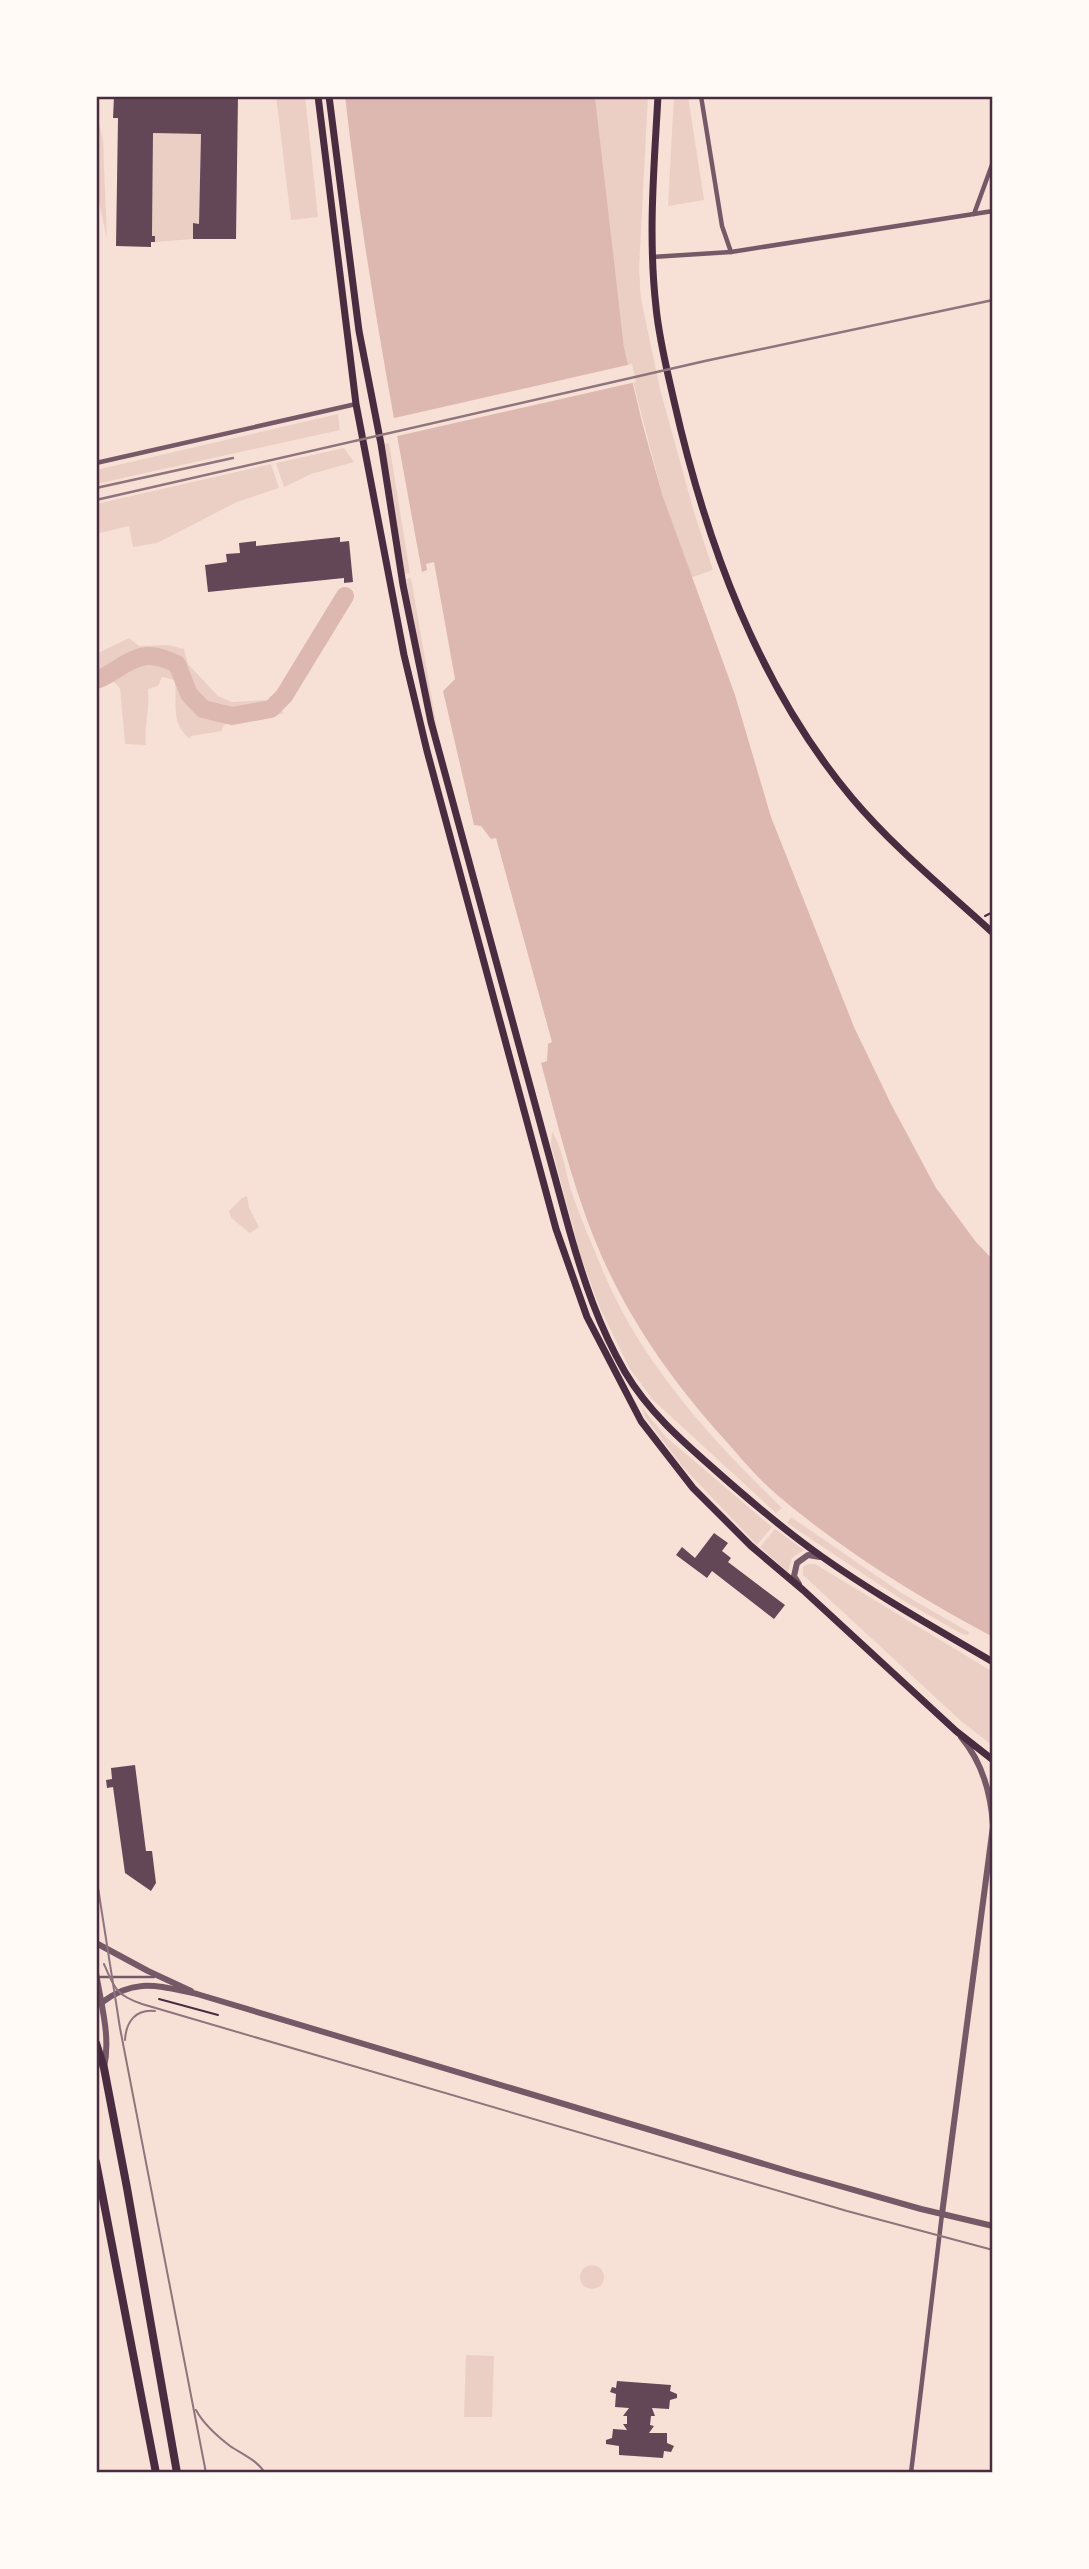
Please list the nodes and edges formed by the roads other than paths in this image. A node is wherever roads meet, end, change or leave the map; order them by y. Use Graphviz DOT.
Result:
graph roads {
  1 [pos="318,96"];
  2 [pos="329,96"];
  3 [pos="658,96"];
  4 [pos="701,96"];
  5 [pos="993,162"];
  6 [pos="993,211"];
  7 [pos="974,214"];
  8 [pos="731,252"];
  9 [pos="652,257"];
  10 [pos="356,404"];
  11 [pos="96,463"];
  12 [pos="993,933"];
  13 [pos="822,1557"];
  14 [pos="803,1590"];
  15 [pos="993,1662"];
  16 [pos="956,1731"];
  17 [pos="993,1760"];
  18 [pos="993,1826"];
  19 [pos="96,1943"];
  20 [pos="96,1976"];
  21 [pos="160,1977"];
  22 [pos="197,1994"];
  23 [pos="99,2004"];
  24 [pos="96,2043"];
  25 [pos="104,2068"];
  26 [pos="96,2162"];
  27 [pos="942,2214"];
  28 [pos="993,2226"];
  29 [pos="156,2473"];
  30 [pos="177,2473"];
  31 [pos="911,2473"];
  1 -- 10 [label="main road"];
  2 -- 13 [label="main road"];
  3 -- 9 [label="main road"];
  4 -- 8 [label="street"];
  5 -- 7 [label="street"];
  6 -- 7 [label="street"];
  7 -- 8 [label="street"];
  8 -- 9 [label="street"];
  9 -- 12 [label="main road"];
  10 -- 11 [label="street"];
  10 -- 14 [label="main road"];
  13 -- 14 [label="street"];
  13 -- 15 [label="main road"];
  14 -- 16 [label="main road"];
  16 -- 17 [label="main road"];
  16 -- 18 [label="street"];
  18 -- 27 [label="street"];
  19 -- 21 [label="street"];
  20 -- 21 [label="lane"];
  20 -- 23 [label="street"];
  21 -- 22 [label="street"];
  22 -- 23 [label="street"];
  22 -- 27 [label="street"];
  23 -- 25 [label="street"];
  24 -- 25 [label="main road"];
  25 -- 30 [label="main road"];
  26 -- 29 [label="main road"];
  27 -- 28 [label="street"];
  27 -- 31 [label="street"];
}
